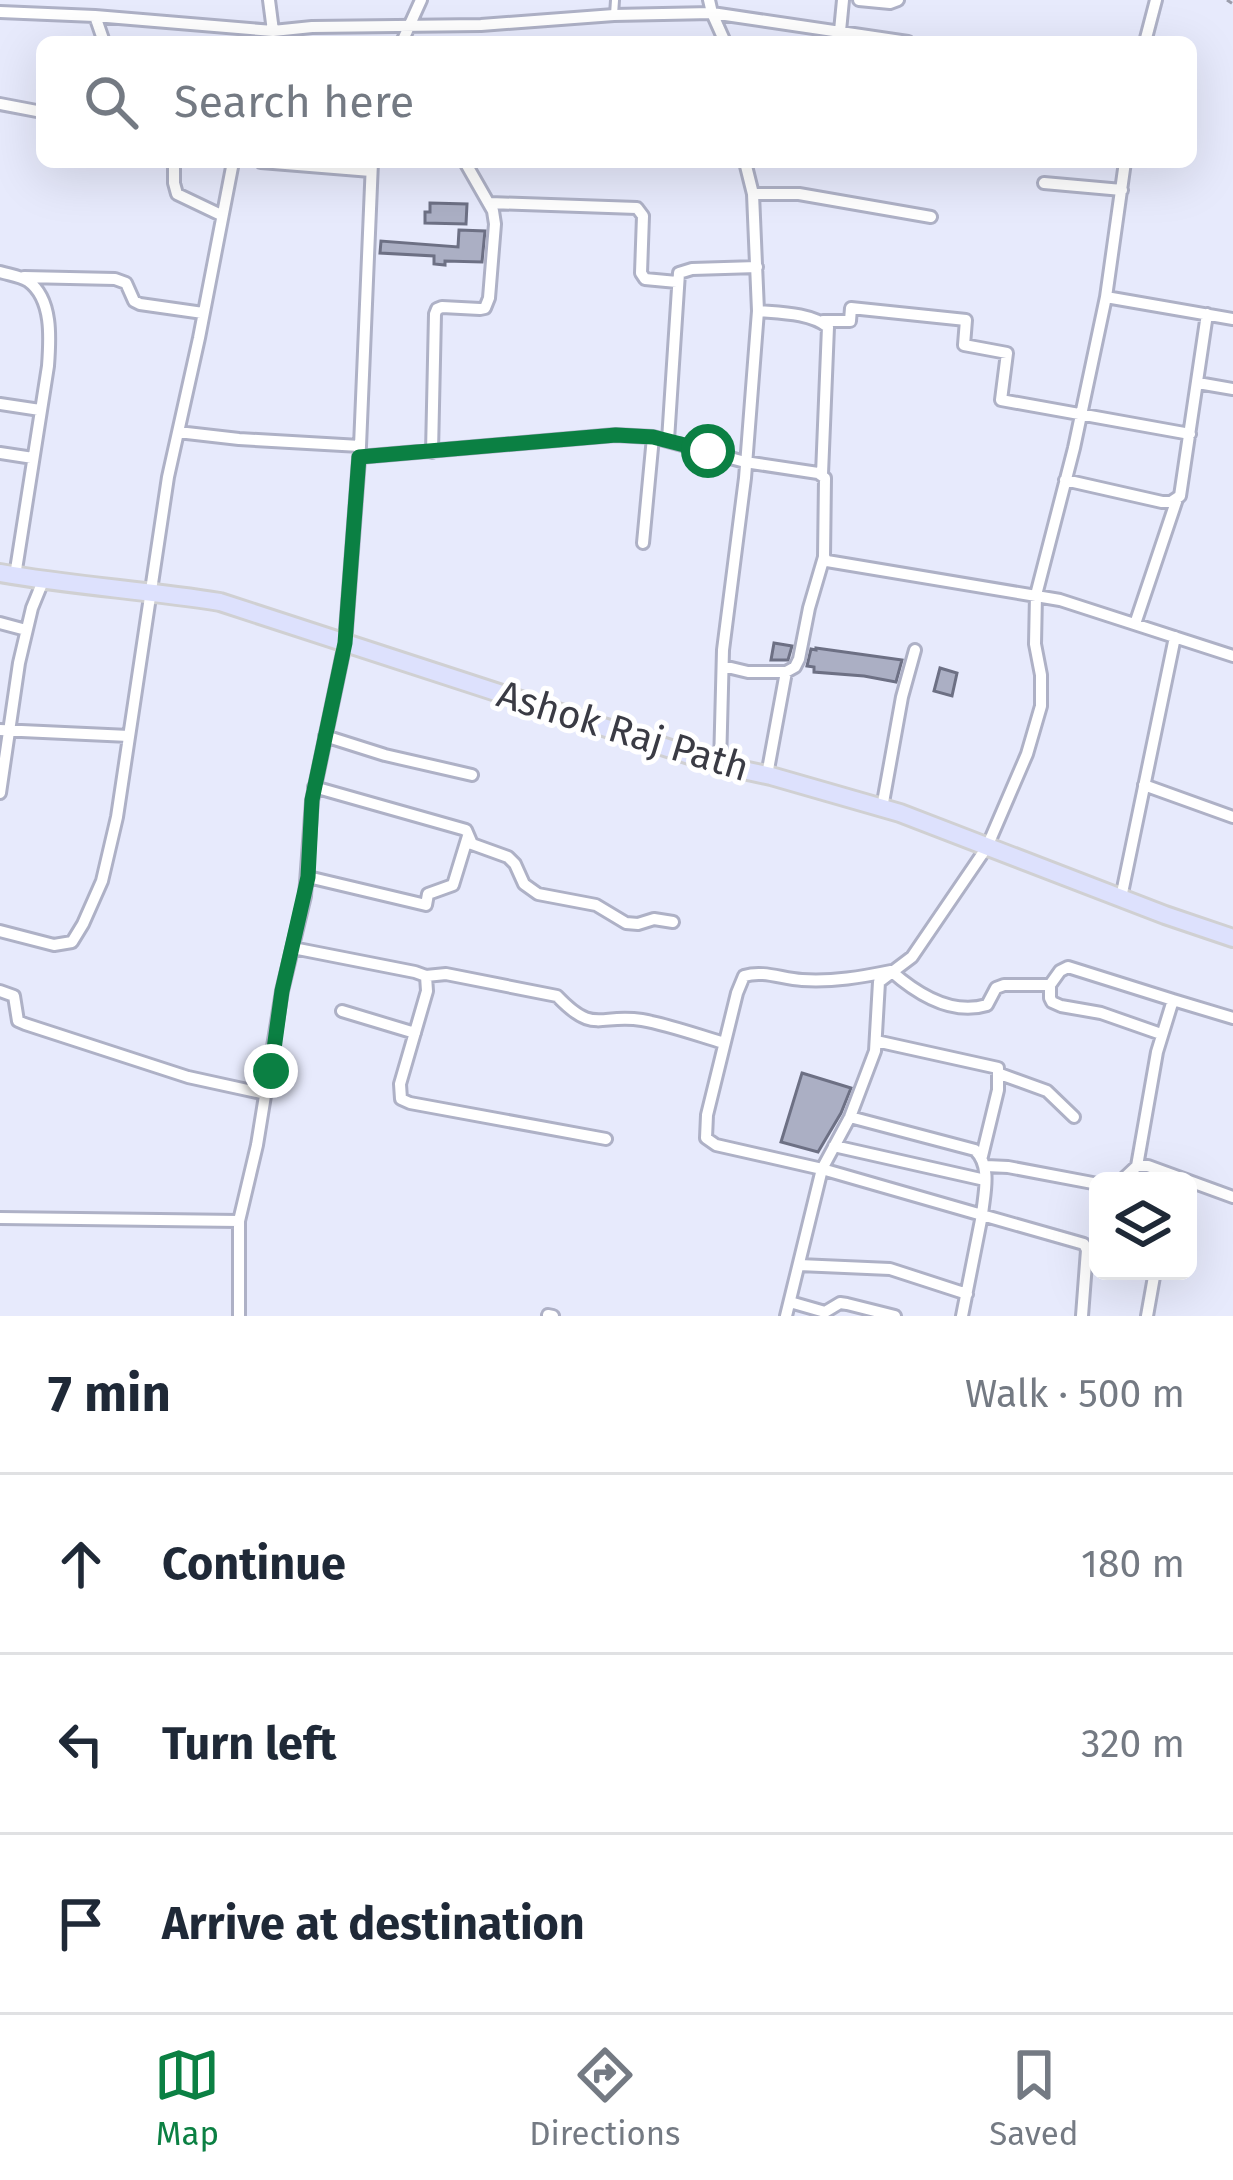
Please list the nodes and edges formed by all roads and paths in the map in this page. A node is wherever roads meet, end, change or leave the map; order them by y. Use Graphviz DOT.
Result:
graph roads {
  1 [pos="269,0"];
  2 [pos="421,0"];
  3 [pos="567,0"];
  4 [pos="615,0"];
  5 [pos="843,0"];
  6 [pos="860,0"];
  7 [pos="898,0"];
  8 [pos="1156,0"];
  9 [pos="711,6"];
  10 [pos="0,12"];
  11 [pos="614,15"];
  12 [pos="95,16"];
  13 [pos="566,18"];
  14 [pos="410,25"];
  15 [pos="273,31"];
  16 [pos="840,31"];
  17 [pos="102,36"];
  18 [pos="245,36"];
  19 [pos="405,36"];
  20 [pos="723,36"];
  21 [pos="871,36"];
  22 [pos="1147,36"];
  23 [pos="0,104"];
  24 [pos="36,111"];
  25 [pos="174,168"];
  26 [pos="232,168"];
  27 [pos="371,168"];
  28 [pos="469,168"];
  29 [pos="746,168"];
  30 [pos="1124,168"];
  31 [pos="1044,183"];
  32 [pos="1122,190"];
  33 [pos="753,194"];
  34 [pos="490,203"];
  35 [pos="221,214"];
  36 [pos="931,217"];
  37 [pos="757,268"];
  38 [pos="0,272"];
  39 [pos="21,277"];
  40 [pos="677,282"];
  41 [pos="1106,297"];
  42 [pos="758,310"];
  43 [pos="203,313"];
  44 [pos="1207,314"];
  45 [pos="1233,320"];
  46 [pos="823,321"];
  47 [pos="1198,383"];
  48 [pos="1233,389"];
  49 [pos="0,404"];
  50 [pos="40,410"];
  51 [pos="1081,415"];
  52 [pos="178,432"];
  53 [pos="1190,434"];
  54 [pos="653,437"];
  55 [pos="668,440"];
  56 [pos="359,452"];
  57 [pos="432,452"];
  58 [pos="0,453"];
  59 [pos="33,458"];
  60 [pos="745,461"];
  61 [pos="822,475"];
  62 [pos="1065,480"];
  63 [pos="1177,499"];
  64 [pos="643,543"];
  65 [pos="824,557"];
  66 [pos="8,574"];
  67 [pos="43,581"];
  68 [pos="149,591"];
  69 [pos="1036,595"];
  70 [pos="0,623"];
  71 [pos="1135,624"];
  72 [pos="26,630"];
  73 [pos="1175,637"];
  74 [pos="345,643"];
  75 [pos="915,650"];
  76 [pos="1232,652"];
  77 [pos="723,666"];
  78 [pos="786,672"];
  79 [pos="4,730"];
  80 [pos="129,736"];
  81 [pos="325,736"];
  82 [pos="720,765"];
  83 [pos="767,775"];
  84 [pos="472,776"];
  85 [pos="1144,784"];
  86 [pos="314,788"];
  87 [pos="0,793"];
  88 [pos="882,808"];
  89 [pos="1233,817"];
  90 [pos="468,836"];
  91 [pos="988,847"];
  92 [pos="308,877"];
  93 [pos="1121,898"];
  94 [pos="673,922"];
  95 [pos="0,931"];
  96 [pos="1233,938"];
  97 [pos="293,948"];
  98 [pos="892,971"];
  99 [pos="425,976"];
  100 [pos="1050,985"];
  101 [pos="0,991"];
  102 [pos="1173,1000"];
  103 [pos="342,1011"];
  104 [pos="1233,1018"];
  105 [pos="415,1033"];
  106 [pos="1162,1034"];
  107 [pos="876,1041"];
  108 [pos="724,1042"];
  109 [pos="1000,1074"];
  110 [pos="266,1094"];
  111 [pos="850,1117"];
  112 [pos="1073,1117"];
  113 [pos="606,1139"];
  114 [pos="834,1146"];
  115 [pos="984,1161"];
  116 [pos="1137,1166"];
  117 [pos="822,1169"];
  118 [pos="1131,1172"];
  119 [pos="1160,1172"];
  120 [pos="985,1180"];
  121 [pos="1089,1182"];
  122 [pos="1197,1186"];
  123 [pos="1233,1197"];
  124 [pos="982,1215"];
  125 [pos="0,1218"];
  126 [pos="239,1221"];
  127 [pos="799,1265"];
  128 [pos="1153,1280"];
  129 [pos="967,1294"];
  130 [pos="790,1302"];
  131 [pos="874,1313"];
  132 [pos="238,1316"];
  133 [pos="786,1316"];
  134 [pos="896,1316"];
  135 [pos="962,1316"];
  136 [pos="1082,1316"];
  137 [pos="1147,1316"];
  1 -- 15 [label="street"];
  2 -- 14 [label="street"];
  3 -- 13 [label="street"];
  4 -- 11 [label="lane"];
  5 -- 16 [label="street"];
  6 -- 7 [label="street"];
  8 -- 22 [label="street"];
  9 -- 11 [label="street"];
  9 -- 16 [label="street"];
  9 -- 20 [label="street"];
  10 -- 12 [label="street"];
  11 -- 13 [label="street"];
  12 -- 17 [label="street"];
  12 -- 18 [label="street"];
  13 -- 14 [label="street"];
  14 -- 15 [label="street"];
  14 -- 19 [label="street"];
  15 -- 18 [label="street"];
  16 -- 21 [label="street"];
  23 -- 24 [label="street"];
  25 -- 35 [label="street"];
  26 -- 35 [label="street"];
  27 -- 56 [label="street"];
  28 -- 34 [label="street"];
  29 -- 33 [label="street"];
  30 -- 32 [label="street"];
  31 -- 32 [label="street"];
  32 -- 41 [label="street"];
  33 -- 36 [label="street"];
  33 -- 37 [label="street"];
  34 -- 40 [label="street"];
  34 -- 57 [label="street"];
  35 -- 43 [label="street"];
  37 -- 40 [label="street"];
  37 -- 42 [label="street"];
  38 -- 39 [label="street"];
  39 -- 43 [label="street"];
  39 -- 50 [label="street"];
  40 -- 55 [label="street"];
  41 -- 44 [label="street"];
  41 -- 51 [label="street"];
  42 -- 46 [label="street"];
  42 -- 60 [label="street"];
  43 -- 52 [label="street"];
  44 -- 45 [label="street"];
  44 -- 47 [label="street"];
  46 -- 51 [label="street"];
  46 -- 61 [label="street"];
  47 -- 48 [label="street"];
  47 -- 53 [label="street"];
  49 -- 50 [label="street"];
  50 -- 59 [label="street"];
  51 -- 53 [label="street"];
  51 -- 62 [label="street"];
  52 -- 56 [label="street"];
  52 -- 68 [label="street"];
  53 -- 63 [label="street"];
  54 -- 55 [label="street"];
  54 -- 57 [label="street"];
  54 -- 64 [label="street"];
  55 -- 60 [label="street"];
  56 -- 57 [label="street"];
  56 -- 74 [label="street"];
  58 -- 59 [label="street"];
  59 -- 66 [label="street"];
  60 -- 61 [label="street"];
  60 -- 77 [label="street"];
  61 -- 65 [label="street"];
  62 -- 63 [label="street"];
  62 -- 69 [label="street"];
  63 -- 71 [label="street"];
  65 -- 69 [label="street"];
  65 -- 78 [label="street"];
  66 -- 67 [label="main road, Ashok Raj Path"];
  67 -- 68 [label="main road, Ashok Raj Path"];
  67 -- 72 [label="street"];
  68 -- 74 [label="main road, Ashok Raj Path"];
  68 -- 80 [label="street"];
  69 -- 71 [label="street"];
  69 -- 91 [label="street"];
  70 -- 72 [label="street"];
  71 -- 73 [label="street"];
  72 -- 79 [label="street"];
  73 -- 76 [label="street"];
  73 -- 85 [label="street"];
  74 -- 81 [label="street"];
  74 -- 82 [label="main road, Ashok Raj Path"];
  75 -- 88 [label="street"];
  77 -- 78 [label="street"];
  77 -- 82 [label="street"];
  78 -- 83 [label="street"];
  79 -- 80 [label="street"];
  79 -- 87 [label="street"];
  80 -- 95 [label="street"];
  81 -- 84 [label="street"];
  81 -- 86 [label="street"];
  82 -- 83 [label="main road, Ashok Raj Path"];
  83 -- 88 [label="main road, Ashok Raj Path"];
  85 -- 89 [label="street"];
  85 -- 93 [label="street"];
  86 -- 90 [label="street"];
  86 -- 92 [label="street"];
  88 -- 91 [label="main road, Ashok Raj Path"];
  90 -- 92 [label="street"];
  90 -- 94 [label="street"];
  91 -- 93 [label="main road, Ashok Raj Path"];
  91 -- 98 [label="street"];
  92 -- 97 [label="street"];
  93 -- 96 [label="main road, Ashok Raj Path"];
  97 -- 99 [label="street"];
  97 -- 110 [label="street"];
  98 -- 100 [label="street"];
  98 -- 107 [label="street"];
  98 -- 108 [label="street"];
  99 -- 105 [label="street"];
  99 -- 108 [label="street"];
  100 -- 102 [label="street"];
  100 -- 106 [label="street"];
  101 -- 110 [label="street"];
  102 -- 104 [label="street"];
  102 -- 106 [label="street"];
  103 -- 105 [label="street"];
  105 -- 113 [label="street"];
  106 -- 116 [label="street"];
  107 -- 109 [label="street"];
  107 -- 111 [label="street"];
  108 -- 117 [label="street"];
  109 -- 112 [label="street"];
  109 -- 115 [label="street"];
  110 -- 126 [label="street"];
  111 -- 114 [label="street"];
  111 -- 115 [label="street"];
  114 -- 117 [label="street"];
  114 -- 120 [label="street"];
  115 -- 120 [label="street"];
  115 -- 121 [label="street"];
  116 -- 118 [label="street"];
  116 -- 119 [label="street"];
  117 -- 124 [label="street"];
  117 -- 127 [label="street"];
  120 -- 124 [label="street"];
  122 -- 123 [label="street"];
  124 -- 129 [label="street"];
  124 -- 136 [label="street"];
  125 -- 126 [label="street"];
  126 -- 132 [label="street"];
  127 -- 129 [label="street"];
  127 -- 130 [label="street"];
  128 -- 137 [label="street"];
  129 -- 135 [label="street"];
  130 -- 131 [label="street"];
  130 -- 133 [label="street"];
  131 -- 134 [label="street"];
}
